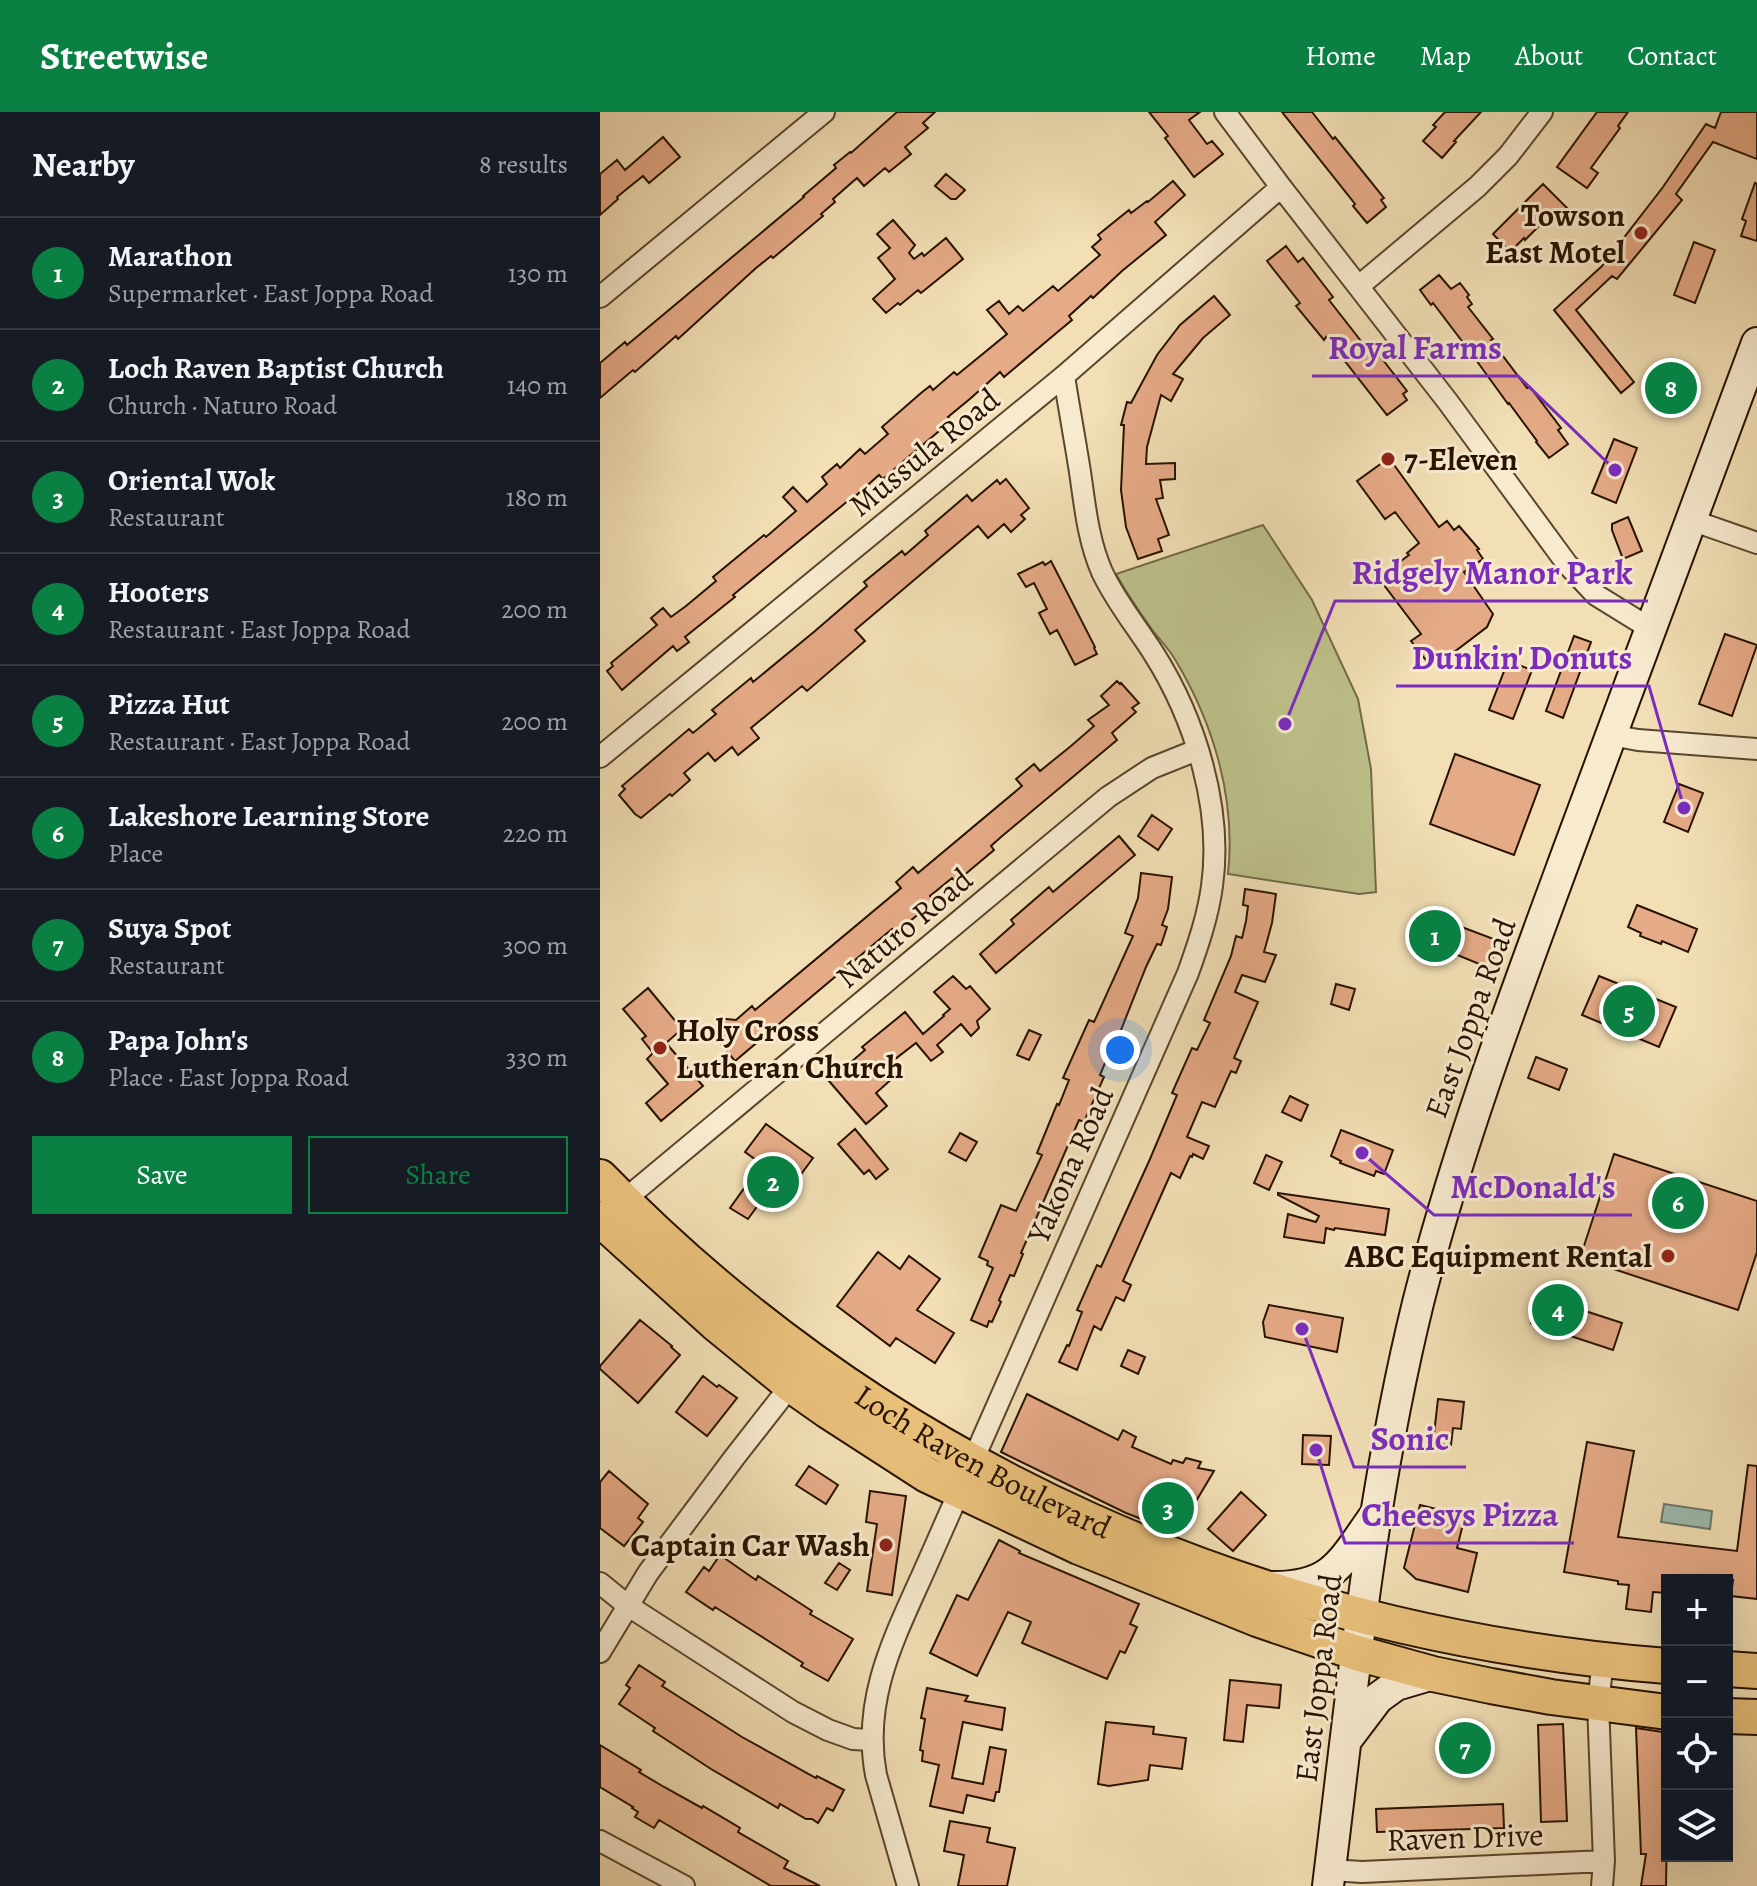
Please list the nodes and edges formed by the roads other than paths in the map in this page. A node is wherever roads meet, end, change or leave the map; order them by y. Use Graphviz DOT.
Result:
graph roads {
  1 [pos="824,112"];
  2 [pos="1225,112"];
  3 [pos="1542,112"];
  4 [pos="1281,187"];
  5 [pos="1359,286"];
  6 [pos="600,297"];
  7 [pos="1757,343"];
  8 [pos="1064,376"];
  9 [pos="1691,520"];
  10 [pos="1757,543"];
  11 [pos="1651,629"];
  12 [pos="1611,735"];
  13 [pos="1757,749"];
  14 [pos="1197,750"];
  15 [pos="600,757"];
  16 [pos="608,1199"];
  17 [pos="791,1385"];
  18 [pos="966,1476"];
  19 [pos="1376,1513"];
  20 [pos="600,1583"];
  21 [pos="1259,1587"];
  22 [pos="627,1605"];
  23 [pos="1362,1617"];
  24 [pos="600,1652"];
  25 [pos="1357,1653"];
  26 [pos="1603,1661"];
  27 [pos="1661,1666"];
  28 [pos="1733,1669"];
  29 [pos="1757,1671"];
  30 [pos="1433,1674"];
  31 [pos="1598,1703"];
  32 [pos="1661,1711"];
  33 [pos="1733,1716"];
  34 [pos="1757,1717"];
  35 [pos="871,1740"];
  36 [pos="1346,1741"];
  37 [pos="600,1841"];
  38 [pos="1604,1861"];
  39 [pos="1329,1878"];
  40 [pos="684,1886"];
  41 [pos="908,1886"];
  42 [pos="1602,1886"];
  1 -- 6 [label="street"];
  2 -- 4 [label="street"];
  3 -- 5 [label="street"];
  4 -- 5 [label="street"];
  4 -- 8 [label="street, Mussula Road"];
  5 -- 11 [label="street"];
  7 -- 9 [label="main road, East Joppa Road"];
  8 -- 14 [label="street, Yakona Road"];
  8 -- 15 [label="street, Mussula Road"];
  9 -- 10 [label="street"];
  9 -- 11 [label="main road, East Joppa Road"];
  11 -- 12 [label="main road, East Joppa Road"];
  12 -- 13 [label="street"];
  12 -- 19 [label="main road, East Joppa Road"];
  14 -- 16 [label="street, Naturo Road"];
  14 -- 18 [label="street, Yakona Road"];
  16 -- 17 [label="main road, Loch Raven Boulevard"];
  16 -- 18 [label="main road, Loch Raven Boulevard"];
  17 -- 18 [label="main road, Loch Raven Boulevard"];
  17 -- 22 [label="street"];
  18 -- 21 [label="main road, Loch Raven Boulevard"];
  18 -- 25 [label="main road, Loch Raven Boulevard"];
  18 -- 35 [label="street, Yakona Road"];
  19 -- 21 [label="main road"];
  19 -- 23 [label="main road, East Joppa Road"];
  20 -- 22 [label="street"];
  21 -- 23 [label="main road, Loch Raven Boulevard"];
  22 -- 24 [label="street"];
  22 -- 35 [label="street"];
  23 -- 25 [label="main road, East Joppa Road"];
  23 -- 26 [label="main road, Loch Raven Boulevard"];
  25 -- 30 [label="main road, Loch Raven Boulevard"];
  25 -- 36 [label="main road, East Joppa Road"];
  26 -- 27 [label="main road, Loch Raven Boulevard"];
  26 -- 31 [label="street"];
  28 -- 29 [label="main road"];
  30 -- 31 [label="main road, Loch Raven Boulevard"];
  30 -- 36 [label="main road"];
  31 -- 32 [label="main road, Loch Raven Boulevard"];
  31 -- 38 [label="street"];
  33 -- 34 [label="main road"];
  35 -- 41 [label="street, Yakona Road"];
  36 -- 39 [label="main road, East Joppa Road"];
  37 -- 40 [label="street"];
  38 -- 39 [label="street, Raven Drive"];
  38 -- 42 [label="street"];
}
